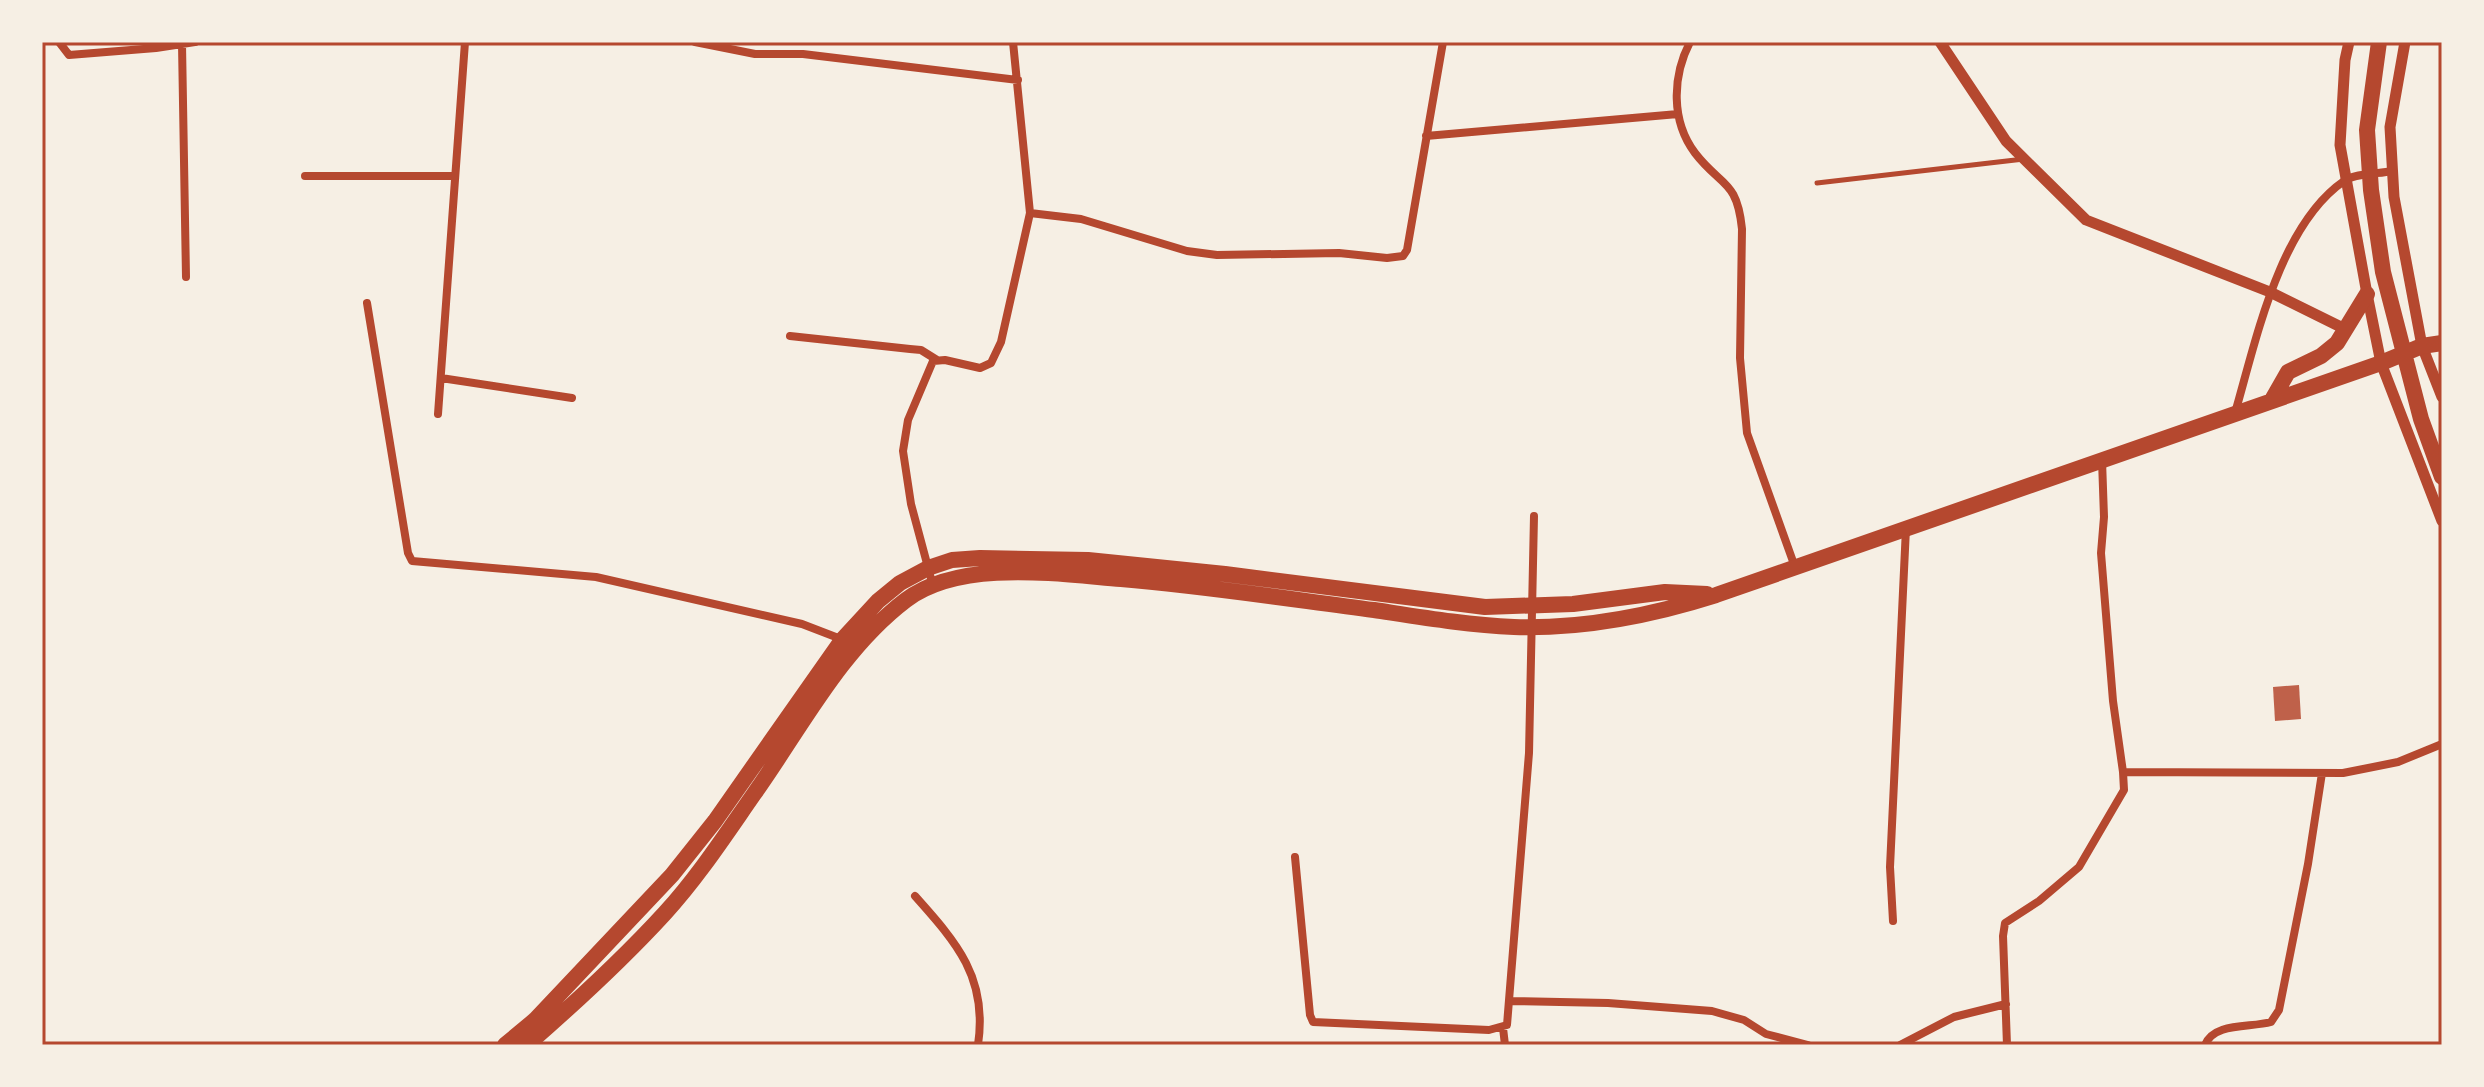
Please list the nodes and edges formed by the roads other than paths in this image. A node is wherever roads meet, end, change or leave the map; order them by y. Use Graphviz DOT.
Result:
graph roads {
  1 [pos="59,42"];
  2 [pos="195,42"];
  3 [pos="465,42"];
  4 [pos="695,42"];
  5 [pos="1013,42"];
  6 [pos="1443,42"];
  7 [pos="1690,42"];
  8 [pos="1940,42"];
  9 [pos="2349,42"];
  10 [pos="2379,42"];
  11 [pos="2405,42"];
  12 [pos="182,44"];
  13 [pos="1018,80"];
  14 [pos="1678,114"];
  15 [pos="1426,136"];
  16 [pos="2025,159"];
  17 [pos="2392,171"];
  18 [pos="305,176"];
  19 [pos="455,176"];
  20 [pos="2346,179"];
  21 [pos="1817,183"];
  22 [pos="1030,213"];
  23 [pos="186,277"];
  24 [pos="2270,292"];
  25 [pos="2367,294"];
  26 [pos="367,303"];
  27 [pos="2347,330"];
  28 [pos="790,336"];
  29 [pos="2442,343"];
  30 [pos="2422,346"];
  31 [pos="937,360"];
  32 [pos="2381,363"];
  33 [pos="441,378"];
  34 [pos="2442,397"];
  35 [pos="572,398"];
  36 [pos="2272,400"];
  37 [pos="438,414"];
  38 [pos="2234,414"];
  39 [pos="2102,460"];
  40 [pos="2442,477"];
  41 [pos="1534,516"];
  42 [pos="2442,521"];
  43 [pos="1906,528"];
  44 [pos="1795,567"];
  45 [pos="928,568"];
  46 [pos="933,586"];
  47 [pos="1716,595"];
  48 [pos="1531,606"];
  49 [pos="1532,626"];
  50 [pos="842,640"];
  51 [pos="2442,744"];
  52 [pos="2123,772"];
  53 [pos="2322,773"];
  54 [pos="1295,857"];
  55 [pos="915,896"];
  56 [pos="1893,921"];
  57 [pos="1510,1001"];
  58 [pos="2006,1004"];
  59 [pos="1503,1028"];
  60 [pos="505,1045"];
  61 [pos="527,1045"];
  62 [pos="978,1045"];
  63 [pos="1505,1045"];
  64 [pos="1808,1045"];
  65 [pos="1900,1045"];
  66 [pos="2007,1045"];
  67 [pos="2205,1045"];
  1 -- 12 [label="street"];
  2 -- 12 [label="street"];
  3 -- 19 [label="street"];
  4 -- 13 [label="street"];
  5 -- 13 [label="street"];
  6 -- 15 [label="street"];
  7 -- 14 [label="street"];
  8 -- 16 [label="street"];
  9 -- 20 [label="street"];
  10 -- 40 [label="highway"];
  11 -- 17 [label="street"];
  12 -- 23 [label="street"];
  13 -- 22 [label="street"];
  14 -- 15 [label="street"];
  14 -- 44 [label="street"];
  15 -- 22 [label="street"];
  16 -- 21 [label="lane"];
  16 -- 24 [label="street"];
  17 -- 20 [label="street"];
  17 -- 30 [label="street"];
  18 -- 19 [label="street"];
  19 -- 33 [label="street"];
  20 -- 24 [label="street"];
  20 -- 25 [label="street"];
  22 -- 31 [label="street"];
  24 -- 27 [label="street"];
  24 -- 38 [label="street"];
  25 -- 27 [label="highway"];
  25 -- 32 [label="street"];
  26 -- 50 [label="street"];
  27 -- 36 [label="highway"];
  28 -- 31 [label="street"];
  29 -- 30 [label="highway"];
  30 -- 32 [label="highway"];
  30 -- 34 [label="street"];
  31 -- 45 [label="street"];
  32 -- 36 [label="highway"];
  32 -- 42 [label="street"];
  33 -- 35 [label="street"];
  33 -- 37 [label="street"];
  36 -- 38 [label="highway"];
  38 -- 39 [label="highway"];
  39 -- 43 [label="highway"];
  39 -- 52 [label="street"];
  41 -- 48 [label="street"];
  43 -- 44 [label="highway"];
  43 -- 56 [label="street"];
  44 -- 47 [label="highway"];
  45 -- 46 [label="street"];
  45 -- 48 [label="highway"];
  45 -- 50 [label="highway"];
  46 -- 49 [label="highway"];
  46 -- 61 [label="highway"];
  47 -- 48 [label="highway"];
  47 -- 49 [label="highway"];
  48 -- 49 [label="street"];
  49 -- 57 [label="street"];
  50 -- 60 [label="highway"];
  51 -- 53 [label="street"];
  52 -- 53 [label="street"];
  52 -- 58 [label="street"];
  53 -- 67 [label="street"];
  54 -- 59 [label="street"];
  55 -- 62 [label="street"];
  57 -- 59 [label="street"];
  57 -- 64 [label="street"];
  58 -- 65 [label="street"];
  58 -- 66 [label="street"];
  59 -- 63 [label="street"];
}
